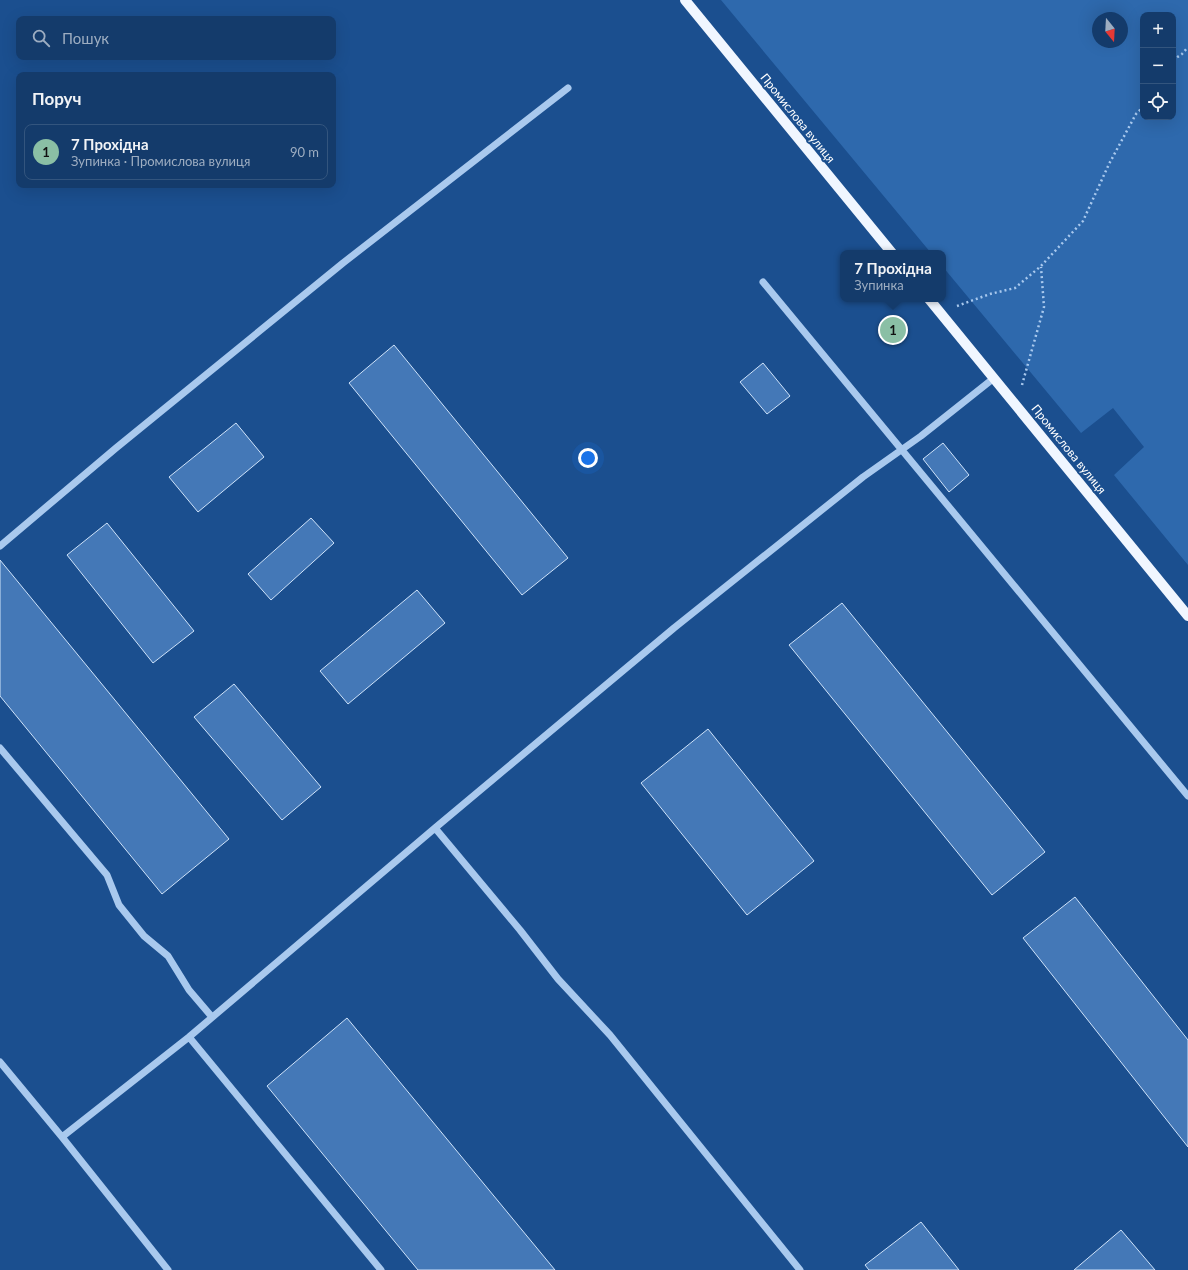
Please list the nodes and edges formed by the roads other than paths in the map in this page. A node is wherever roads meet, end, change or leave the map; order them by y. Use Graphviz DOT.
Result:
graph roads {
  1 [pos="685,0"];
  2 [pos="568,88"];
  3 [pos="890,250"];
  4 [pos="764,282"];
  5 [pos="932,302"];
  6 [pos="994,378"];
  7 [pos="902,449"];
  8 [pos="0,546"];
  9 [pos="1188,616"];
  10 [pos="0,748"];
  11 [pos="1188,796"];
  12 [pos="435,828"];
  13 [pos="212,1017"];
  14 [pos="189,1037"];
  15 [pos="0,1062"];
  16 [pos="62,1137"];
  17 [pos="168,1270"];
  18 [pos="381,1270"];
  19 [pos="800,1270"];
  1 -- 3 [label="main road, Промислова вулиця"];
  2 -- 8 [label="lane"];
  4 -- 7 [label="lane"];
  5 -- 6 [label="main road, Промислова вулиця"];
  6 -- 7 [label="lane"];
  6 -- 9 [label="main road, Промислова вулиця"];
  7 -- 11 [label="lane"];
  7 -- 12 [label="lane"];
  10 -- 13 [label="lane"];
  12 -- 13 [label="lane"];
  12 -- 19 [label="lane"];
  13 -- 14 [label="lane"];
  14 -- 16 [label="lane"];
  14 -- 18 [label="lane"];
  15 -- 16 [label="lane"];
  16 -- 17 [label="lane"];
}
